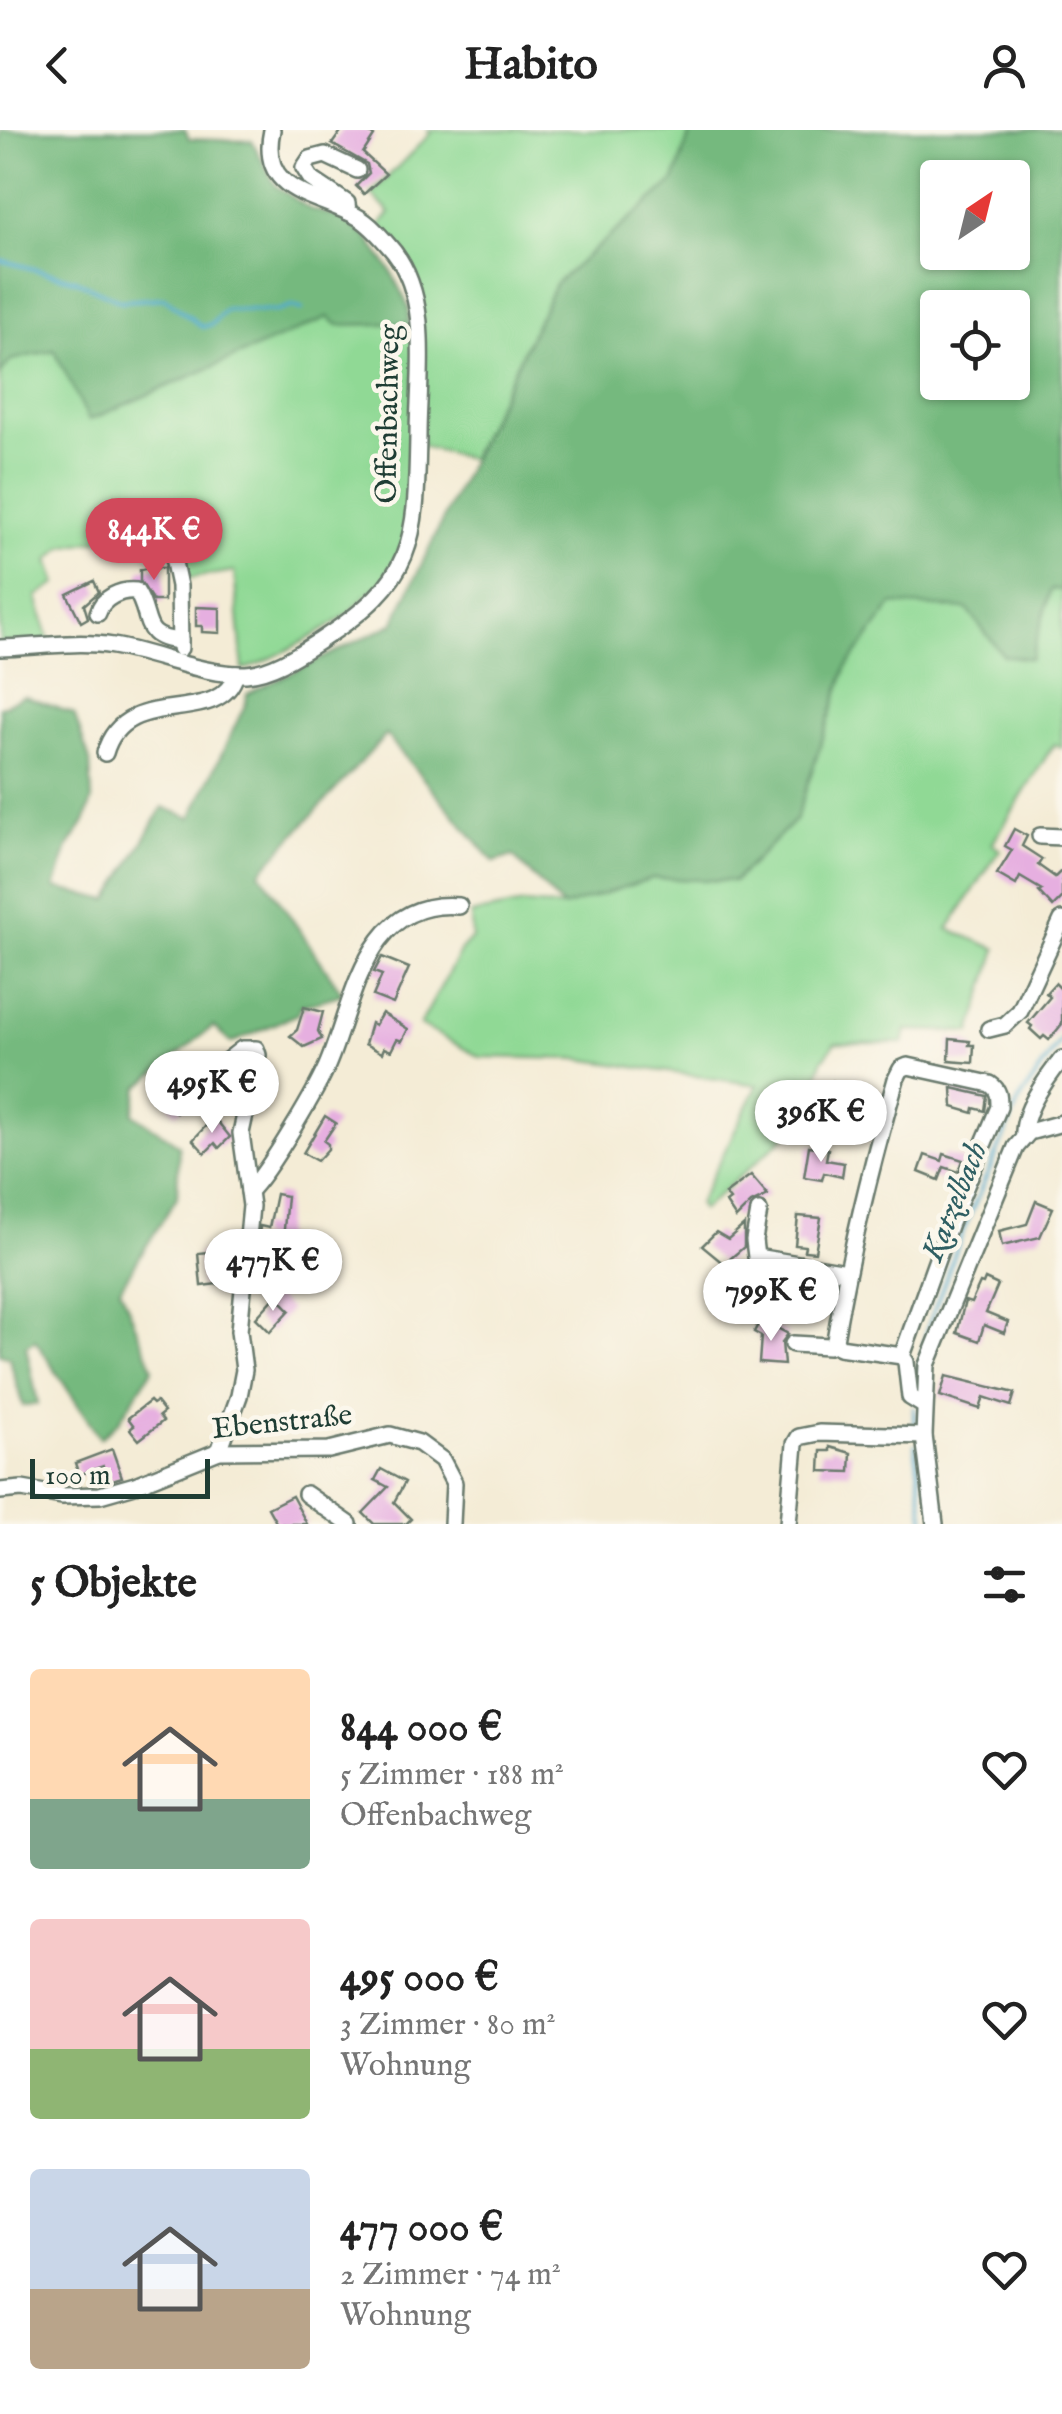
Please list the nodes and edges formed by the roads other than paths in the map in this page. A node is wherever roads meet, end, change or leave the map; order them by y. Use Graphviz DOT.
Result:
graph roads {
  1 [pos="272,130"];
  2 [pos="357,170"];
  3 [pos="348,212"];
  4 [pos="172,554"];
  5 [pos="98,613"];
  6 [pos="180,641"];
  7 [pos="0,648"];
  8 [pos="176,661"];
  9 [pos="236,674"];
  10 [pos="106,753"];
  11 [pos="1040,836"];
  12 [pos="1062,837"];
  13 [pos="459,906"];
  14 [pos="1062,920"];
  15 [pos="990,1029"];
  16 [pos="1062,1059"];
  17 [pos="214,1071"];
  18 [pos="1062,1122"];
  19 [pos="1024,1137"];
  20 [pos="249,1191"];
  21 [pos="759,1211"];
  22 [pos="847,1272"];
  23 [pos="793,1344"];
  24 [pos="835,1344"];
  25 [pos="902,1356"];
  26 [pos="923,1405"];
  27 [pos="924,1436"];
  28 [pos="219,1451"];
  29 [pos="0,1491"];
  30 [pos="306,1494"];
  31 [pos="348,1524"];
  32 [pos="452,1524"];
  33 [pos="788,1524"];
  34 [pos="935,1524"];
  1 -- 3 [label="street, Offenbachweg"];
  2 -- 3 [label="street"];
  3 -- 9 [label="street, Offenbachweg"];
  4 -- 6 [label="street"];
  5 -- 6 [label="street"];
  6 -- 8 [label="street"];
  7 -- 8 [label="street, Offenbachweg"];
  8 -- 9 [label="street, Offenbachweg"];
  9 -- 10 [label="street"];
  11 -- 12 [label="street"];
  13 -- 20 [label="street"];
  14 -- 15 [label="street"];
  16 -- 19 [label="street"];
  17 -- 20 [label="street"];
  18 -- 19 [label="street"];
  19 -- 26 [label="street"];
  20 -- 28 [label="street"];
  21 -- 22 [label="street"];
  22 -- 24 [label="street"];
  22 -- 25 [label="street"];
  23 -- 24 [label="street"];
  24 -- 25 [label="street"];
  25 -- 26 [label="street"];
  26 -- 27 [label="street"];
  27 -- 33 [label="street"];
  27 -- 34 [label="street"];
  28 -- 29 [label="street, Ebenstraße"];
  28 -- 32 [label="street, Ebenstraße"];
  30 -- 31 [label="street"];
}
